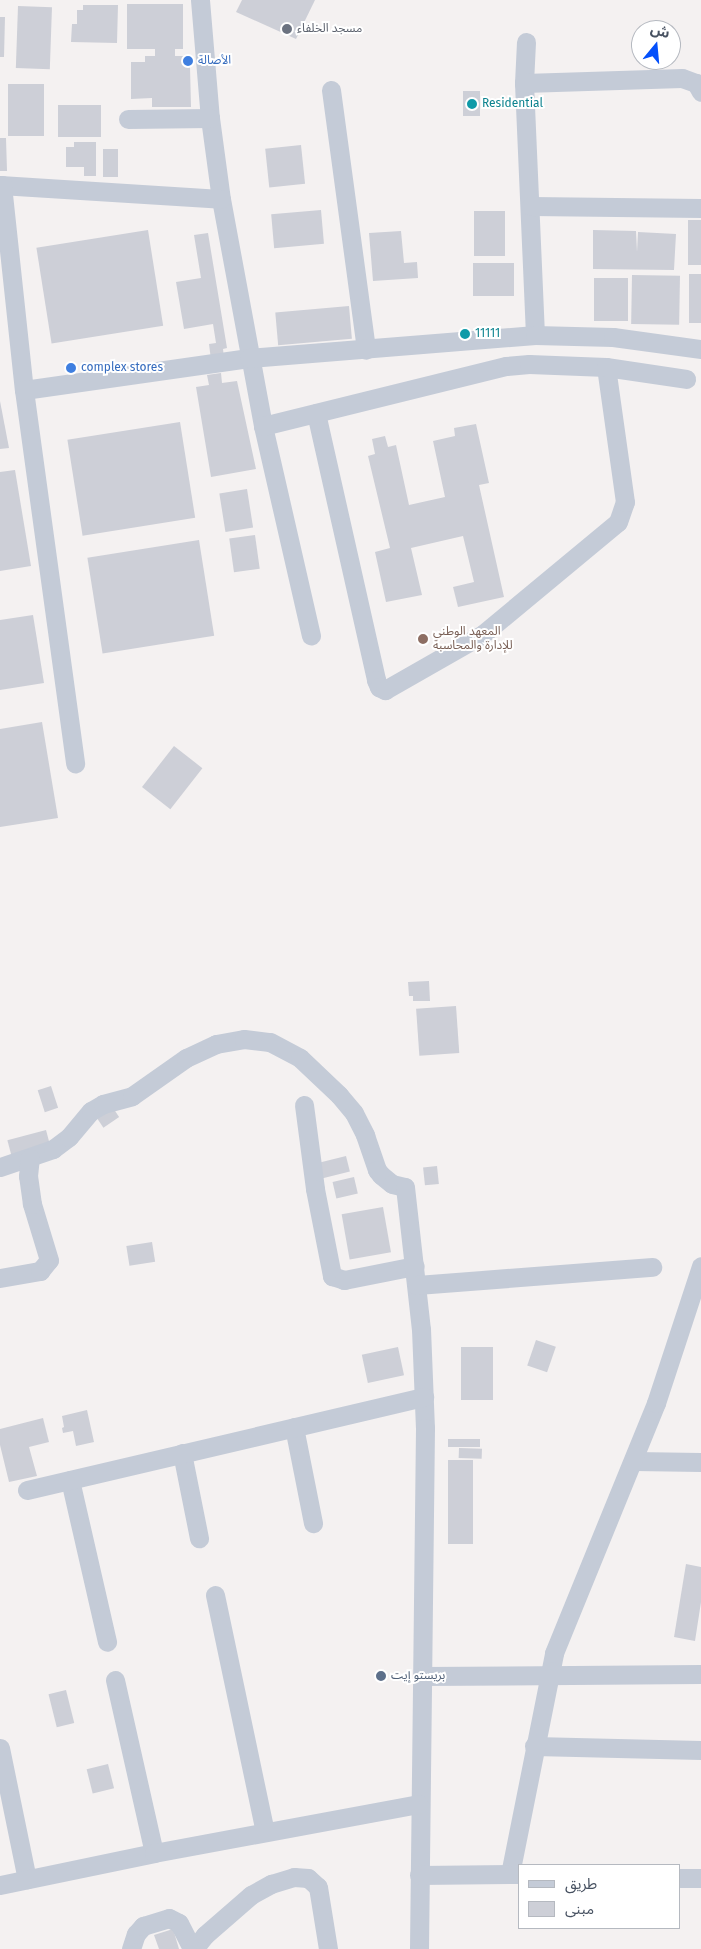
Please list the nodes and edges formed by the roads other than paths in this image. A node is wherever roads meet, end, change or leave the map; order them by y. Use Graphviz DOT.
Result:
graph roads {
  1 [pos="200,0"];
  2 [pos="526,42"];
  3 [pos="524,83"];
  4 [pos="330,90"];
  5 [pos="701,92"];
  6 [pos="210,118"];
  7 [pos="128,119"];
  8 [pos="1,185"];
  9 [pos="221,199"];
  10 [pos="531,206"];
  11 [pos="701,208"];
  12 [pos="535,335"];
  13 [pos="701,349"];
  14 [pos="366,350"];
  15 [pos="249,358"];
  16 [pos="606,367"];
  17 [pos="686,380"];
  18 [pos="24,390"];
  19 [pos="316,413"];
  20 [pos="263,426"];
  21 [pos="311,636"];
  22 [pos="75,764"];
  23 [pos="304,1105"];
  24 [pos="30,1158"];
  25 [pos="0,1167"];
  26 [pos="415,1266"];
  27 [pos="701,1266"];
  28 [pos="652,1267"];
  29 [pos="0,1278"];
  30 [pos="418,1285"];
  31 [pos="424,1397"];
  32 [pos="294,1427"];
  33 [pos="182,1453"];
  34 [pos="634,1460"];
  35 [pos="701,1462"];
  36 [pos="70,1480"];
  37 [pos="27,1490"];
  38 [pos="313,1523"];
  39 [pos="199,1538"];
  40 [pos="215,1595"];
  41 [pos="107,1642"];
  42 [pos="548,1673"];
  43 [pos="701,1674"];
  44 [pos="423,1676"];
  45 [pos="115,1680"];
  46 [pos="534,1746"];
  47 [pos="0,1748"];
  48 [pos="701,1750"];
  49 [pos="419,1804"];
  50 [pos="265,1832"];
  51 [pos="154,1853"];
  52 [pos="515,1874"];
  53 [pos="419,1875"];
  54 [pos="681,1878"];
  55 [pos="701,1878"];
  56 [pos="27,1879"];
  57 [pos="0,1884"];
  58 [pos="131,1949"];
  59 [pos="193,1949"];
  60 [pos="328,1949"];
  61 [pos="419,1949"];
  1 -- 6 [label="street"];
  2 -- 3 [label="street"];
  3 -- 5 [label="street"];
  3 -- 10 [label="street"];
  4 -- 14 [label="street"];
  6 -- 7 [label="street"];
  6 -- 9 [label="street"];
  8 -- 9 [label="street"];
  8 -- 18 [label="street"];
  9 -- 15 [label="street"];
  10 -- 11 [label="street"];
  10 -- 12 [label="street"];
  12 -- 13 [label="street"];
  12 -- 14 [label="street"];
  14 -- 15 [label="street"];
  15 -- 18 [label="street"];
  15 -- 20 [label="street"];
  16 -- 17 [label="street"];
  16 -- 19 [label="street"];
  16 -- 19 [label="street"];
  18 -- 22 [label="street"];
  19 -- 20 [label="street"];
  20 -- 21 [label="street"];
  23 -- 26 [label="street"];
  24 -- 25 [label="street"];
  24 -- 26 [label="street"];
  24 -- 29 [label="street"];
  26 -- 30 [label="street"];
  27 -- 34 [label="street"];
  28 -- 30 [label="street"];
  30 -- 31 [label="street"];
  31 -- 32 [label="street"];
  31 -- 44 [label="street"];
  32 -- 33 [label="street"];
  32 -- 38 [label="street"];
  33 -- 36 [label="street"];
  33 -- 39 [label="street"];
  34 -- 35 [label="street"];
  34 -- 42 [label="street"];
  36 -- 37 [label="street"];
  36 -- 41 [label="street"];
  40 -- 50 [label="street"];
  42 -- 43 [label="street"];
  42 -- 44 [label="street"];
  42 -- 46 [label="street"];
  44 -- 49 [label="street"];
  45 -- 51 [label="street"];
  46 -- 48 [label="street"];
  46 -- 52 [label="street"];
  47 -- 56 [label="street"];
  49 -- 50 [label="street"];
  49 -- 53 [label="street"];
  50 -- 51 [label="street"];
  51 -- 56 [label="street"];
  52 -- 53 [label="street"];
  53 -- 61 [label="street"];
  54 -- 55 [label="street"];
  56 -- 57 [label="street"];
  58 -- 59 [label="street"];
  59 -- 60 [label="street"];
}
